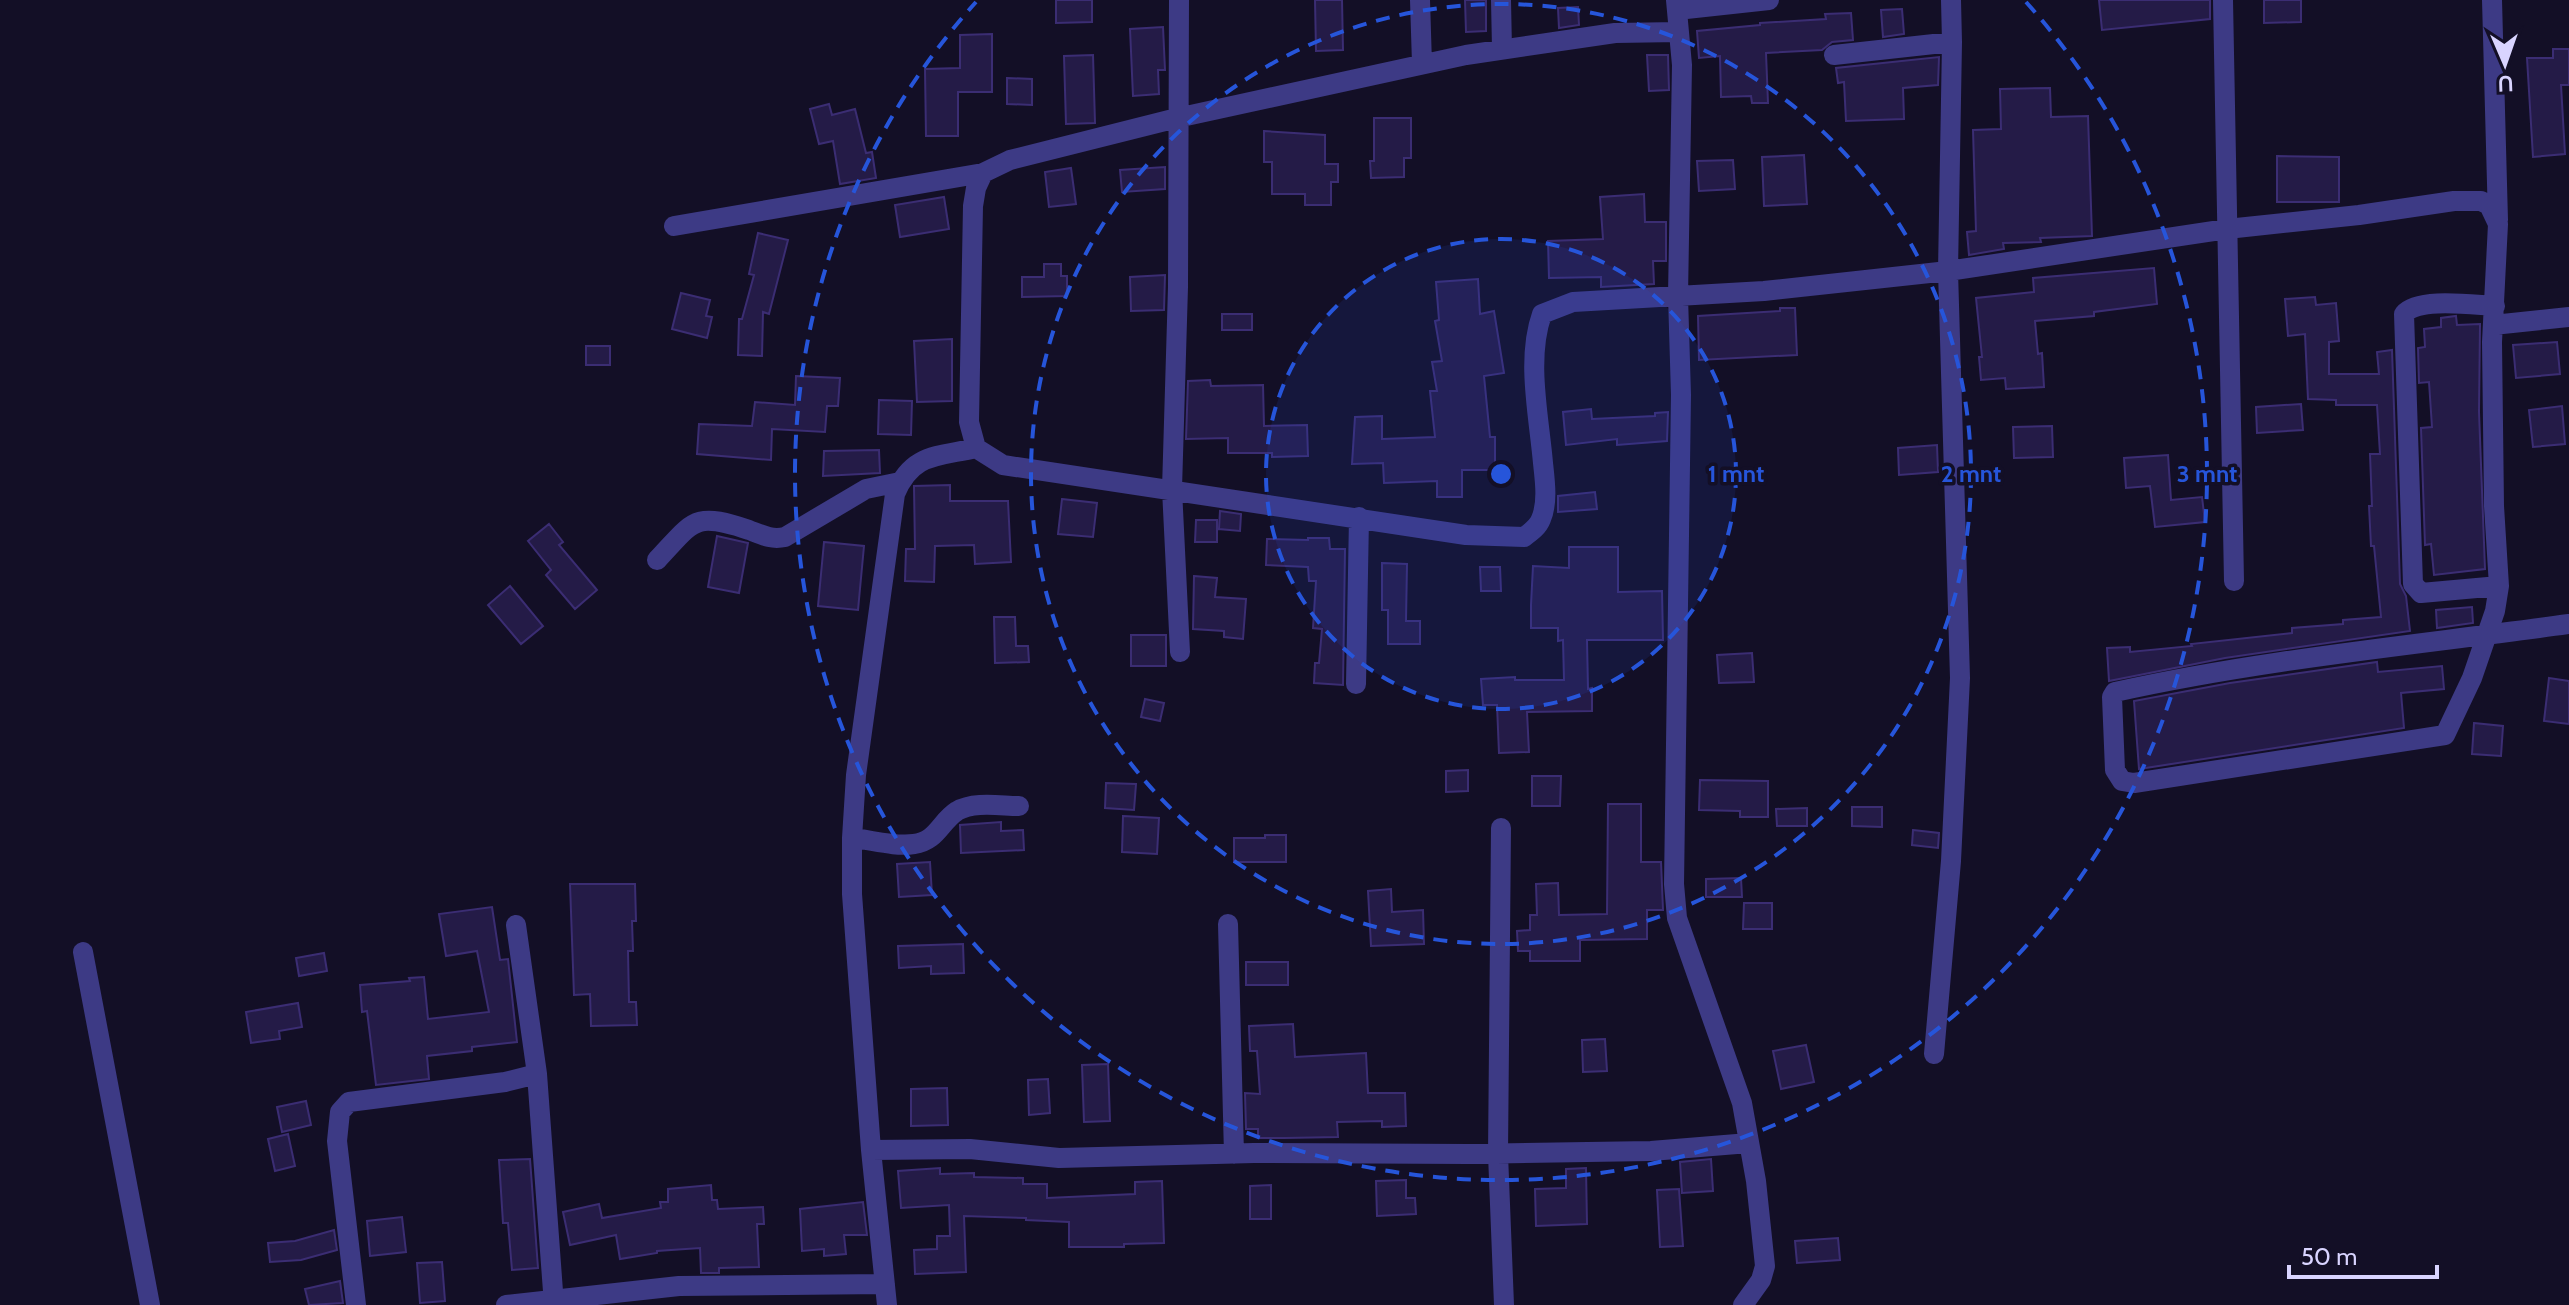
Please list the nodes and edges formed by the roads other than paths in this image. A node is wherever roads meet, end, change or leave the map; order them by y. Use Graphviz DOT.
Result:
graph roads {
  1 [pos="1179,0"];
  2 [pos="1420,0"];
  3 [pos="1501,0"];
  4 [pos="1769,0"];
  5 [pos="1951,0"];
  6 [pos="2223,0"];
  7 [pos="2492,0"];
  8 [pos="1677,5"];
  9 [pos="1679,32"];
  10 [pos="1952,42"];
  11 [pos="1502,49"];
  12 [pos="1834,55"];
  13 [pos="1422,64"];
  14 [pos="1177,118"];
  15 [pos="983,173"];
  16 [pos="2498,224"];
  17 [pos="674,226"];
  18 [pos="2227,229"];
  19 [pos="1948,271"];
  20 [pos="1678,296"];
  21 [pos="2494,316"];
  22 [pos="2569,317"];
  23 [pos="976,448"];
  24 [pos="900,482"];
  25 [pos="1172,489"];
  26 [pos="1359,517"];
  27 [pos="657,560"];
  28 [pos="2234,581"];
  29 [pos="2499,586"];
  30 [pos="2569,624"];
  31 [pos="2486,635"];
  32 [pos="1180,652"];
  33 [pos="1356,684"];
  34 [pos="1019,806"];
  35 [pos="1501,828"];
  36 [pos="852,838"];
  37 [pos="1228,924"];
  38 [pos="516,925"];
  39 [pos="83,952"];
  40 [pos="1934,1054"];
  41 [pos="537,1074"];
  42 [pos="1749,1143"];
  43 [pos="871,1150"];
  44 [pos="1234,1154"];
  45 [pos="1498,1154"];
  46 [pos="886,1295"];
  47 [pos="554,1302"];
  48 [pos="150,1305"];
  49 [pos="356,1305"];
  50 [pos="506,1305"];
  51 [pos="1504,1305"];
  52 [pos="1743,1305"];
  1 -- 14 [label="street"];
  2 -- 13 [label="street"];
  3 -- 11 [label="street"];
  4 -- 8 [label="street"];
  5 -- 10 [label="street"];
  6 -- 18 [label="street"];
  7 -- 16 [label="street"];
  8 -- 9 [label="street"];
  9 -- 11 [label="street"];
  9 -- 20 [label="street"];
  10 -- 12 [label="street"];
  10 -- 19 [label="street"];
  11 -- 13 [label="street"];
  13 -- 14 [label="street"];
  14 -- 15 [label="street"];
  14 -- 25 [label="street"];
  15 -- 17 [label="street"];
  15 -- 23 [label="street"];
  16 -- 18 [label="street"];
  16 -- 21 [label="street"];
  18 -- 19 [label="street"];
  18 -- 28 [label="street"];
  19 -- 20 [label="street"];
  19 -- 40 [label="street"];
  20 -- 26 [label="street"];
  20 -- 42 [label="street"];
  21 -- 22 [label="street"];
  21 -- 29 [label="street"];
  21 -- 29 [label="street"];
  23 -- 24 [label="street"];
  23 -- 25 [label="street"];
  24 -- 27 [label="street"];
  24 -- 36 [label="street"];
  25 -- 26 [label="street"];
  25 -- 32 [label="street"];
  26 -- 33 [label="street"];
  29 -- 31 [label="street"];
  30 -- 31 [label="street"];
  31 -- 31 [label="street"];
  34 -- 36 [label="street"];
  35 -- 45 [label="street"];
  36 -- 43 [label="street"];
  37 -- 44 [label="street"];
  38 -- 41 [label="street"];
  39 -- 48 [label="street"];
  41 -- 47 [label="street"];
  41 -- 49 [label="street"];
  42 -- 45 [label="street"];
  42 -- 52 [label="street"];
  43 -- 44 [label="street"];
  43 -- 46 [label="street"];
  44 -- 45 [label="street"];
  45 -- 51 [label="street"];
  46 -- 47 [label="street"];
  47 -- 50 [label="street"];
}
